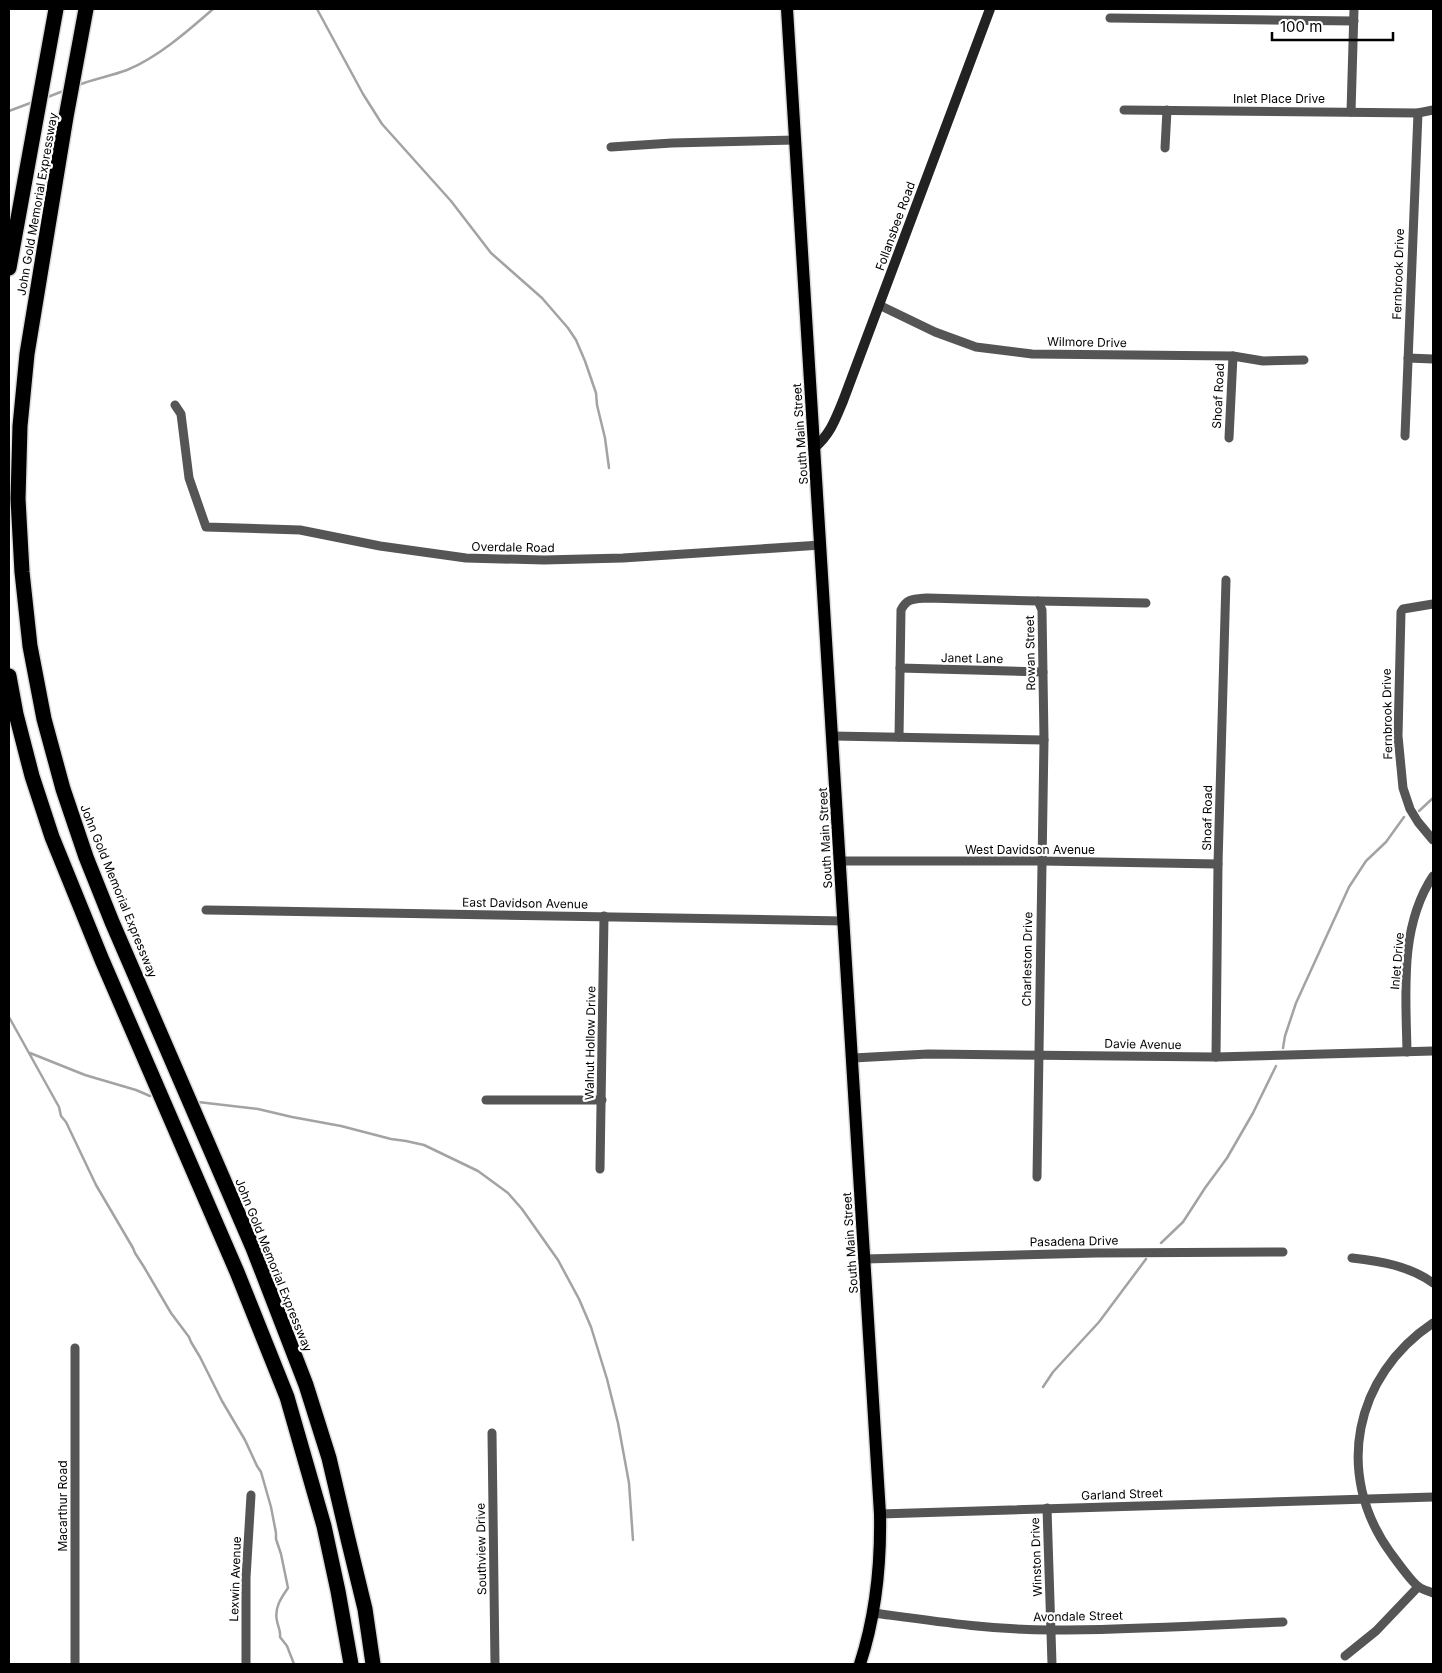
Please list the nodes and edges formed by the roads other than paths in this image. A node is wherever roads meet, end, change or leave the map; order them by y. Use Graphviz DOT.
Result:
graph roads {
  1 [pos="56,9"];
  2 [pos="86,9"];
  3 [pos="788,9"];
  4 [pos="990,9"];
  5 [pos="1354,9"];
  6 [pos="1110,18"];
  7 [pos="1354,21"];
  8 [pos="1124,110"];
  9 [pos="1166,110"];
  10 [pos="1433,110"];
  11 [pos="1351,112"];
  12 [pos="1418,113"];
  13 [pos="796,140"];
  14 [pos="611,147"];
  15 [pos="1165,148"];
  16 [pos="9,268"];
  17 [pos="879,305"];
  18 [pos="1233,356"];
  19 [pos="1408,358"];
  20 [pos="1433,359"];
  21 [pos="1304,360"];
  22 [pos="175,405"];
  23 [pos="1405,436"];
  24 [pos="1229,438"];
  25 [pos="815,447"];
  26 [pos="821,545"];
  27 [pos="1226,580"];
  28 [pos="1038,601"];
  29 [pos="1146,602"];
  30 [pos="1433,604"];
  31 [pos="900,668"];
  32 [pos="1043,672"];
  33 [pos="9,676"];
  34 [pos="833,736"];
  35 [pos="899,737"];
  36 [pos="1044,740"];
  37 [pos="1433,840"];
  38 [pos="841,861"];
  39 [pos="1041,861"];
  40 [pos="1218,864"];
  41 [pos="1433,876"];
  42 [pos="206,910"];
  43 [pos="604,916"];
  44 [pos="844,921"];
  45 [pos="1407,1052"];
  46 [pos="1433,1052"];
  47 [pos="1038,1055"];
  48 [pos="1216,1057"];
  49 [pos="853,1058"];
  50 [pos="486,1100"];
  51 [pos="602,1100"];
  52 [pos="600,1169"];
  53 [pos="1037,1177"];
  54 [pos="1283,1252"];
  55 [pos="1352,1258"];
  56 [pos="865,1259"];
  57 [pos="1433,1283"];
  58 [pos="1433,1323"];
  59 [pos="75,1348"];
  60 [pos="492,1433"];
  61 [pos="252,1495"];
  62 [pos="1433,1497"];
  63 [pos="1365,1498"];
  64 [pos="1047,1508"];
  65 [pos="880,1514"];
  66 [pos="1418,1587"];
  67 [pos="1433,1593"];
  68 [pos="874,1613"];
  69 [pos="1284,1622"];
  70 [pos="1051,1630"];
  71 [pos="1344,1656"];
  72 [pos="76,1664"];
  73 [pos="246,1664"];
  74 [pos="351,1664"];
  75 [pos="373,1664"];
  76 [pos="495,1664"];
  77 [pos="860,1664"];
  78 [pos="1052,1664"];
  1 -- 16 [label="highway, John Gold Memorial Expressway"];
  2 -- 75 [label="highway, John Gold Memorial Expressway"];
  3 -- 13 [label="main road, South Main Street"];
  4 -- 17 [label="street, Follansbee Road"];
  5 -- 7 [label="street"];
  6 -- 7 [label="street"];
  7 -- 11 [label="street"];
  8 -- 9 [label="street, Inlet Place Drive"];
  9 -- 11 [label="street, Inlet Place Drive"];
  9 -- 15 [label="street"];
  10 -- 12 [label="street, Inlet Place Drive"];
  11 -- 12 [label="street, Inlet Place Drive"];
  12 -- 19 [label="street, Fernbrook Drive"];
  13 -- 14 [label="street"];
  13 -- 25 [label="main road, South Main Street"];
  17 -- 18 [label="street, Wilmore Drive"];
  17 -- 25 [label="street, Follansbee Road"];
  18 -- 21 [label="street, Wilmore Drive"];
  18 -- 24 [label="street, Shoaf Road"];
  19 -- 20 [label="street"];
  19 -- 23 [label="street, Fernbrook Drive"];
  22 -- 26 [label="street, Overdale Road"];
  25 -- 26 [label="main road, South Main Street"];
  26 -- 34 [label="main road, South Main Street"];
  27 -- 40 [label="street, Shoaf Road"];
  28 -- 29 [label="street"];
  28 -- 31 [label="street, Rowan Street"];
  28 -- 32 [label="street, Rowan Street"];
  30 -- 37 [label="street, Fernbrook Drive"];
  31 -- 32 [label="street, Janet Lane"];
  31 -- 35 [label="street, Rowan Street"];
  32 -- 36 [label="street, Rowan Street"];
  33 -- 74 [label="highway"];
  34 -- 35 [label="street"];
  34 -- 38 [label="main road, South Main Street"];
  35 -- 36 [label="street"];
  36 -- 39 [label="street, Charleston Drive"];
  38 -- 39 [label="street, West Davidson Avenue"];
  38 -- 44 [label="main road, South Main Street"];
  39 -- 40 [label="street, West Davidson Avenue"];
  39 -- 47 [label="street, Charleston Drive"];
  40 -- 48 [label="street, Shoaf Road"];
  41 -- 45 [label="street, Inlet Drive"];
  42 -- 43 [label="street, East Davidson Avenue"];
  43 -- 44 [label="street, East Davidson Avenue"];
  43 -- 51 [label="street, Walnut Hollow Drive"];
  44 -- 49 [label="main road, South Main Street"];
  45 -- 46 [label="street, Davie Avenue"];
  45 -- 48 [label="street, Davie Avenue"];
  47 -- 48 [label="street, Davie Avenue"];
  47 -- 49 [label="street, Davie Avenue"];
  47 -- 53 [label="street, Charleston Drive"];
  49 -- 56 [label="main road, South Main Street"];
  50 -- 51 [label="street"];
  51 -- 52 [label="street, Walnut Hollow Drive"];
  54 -- 56 [label="street, Pasadena Drive"];
  55 -- 57 [label="street"];
  56 -- 65 [label="main road, South Main Street"];
  58 -- 63 [label="street"];
  59 -- 72 [label="street, Macarthur Road"];
  60 -- 76 [label="street, Southview Drive"];
  61 -- 73 [label="street, Lexwin Avenue"];
  62 -- 63 [label="street, Garland Street"];
  63 -- 64 [label="street, Garland Street"];
  63 -- 66 [label="street"];
  64 -- 65 [label="street, Garland Street"];
  64 -- 70 [label="street, Winston Drive"];
  65 -- 68 [label="main road, South Main Street"];
  66 -- 67 [label="street"];
  66 -- 71 [label="street"];
  68 -- 70 [label="street, Avondale Street"];
  68 -- 77 [label="main road, South Main Street"];
  69 -- 70 [label="street, Avondale Street"];
  70 -- 78 [label="street, Winston Drive"];
}
